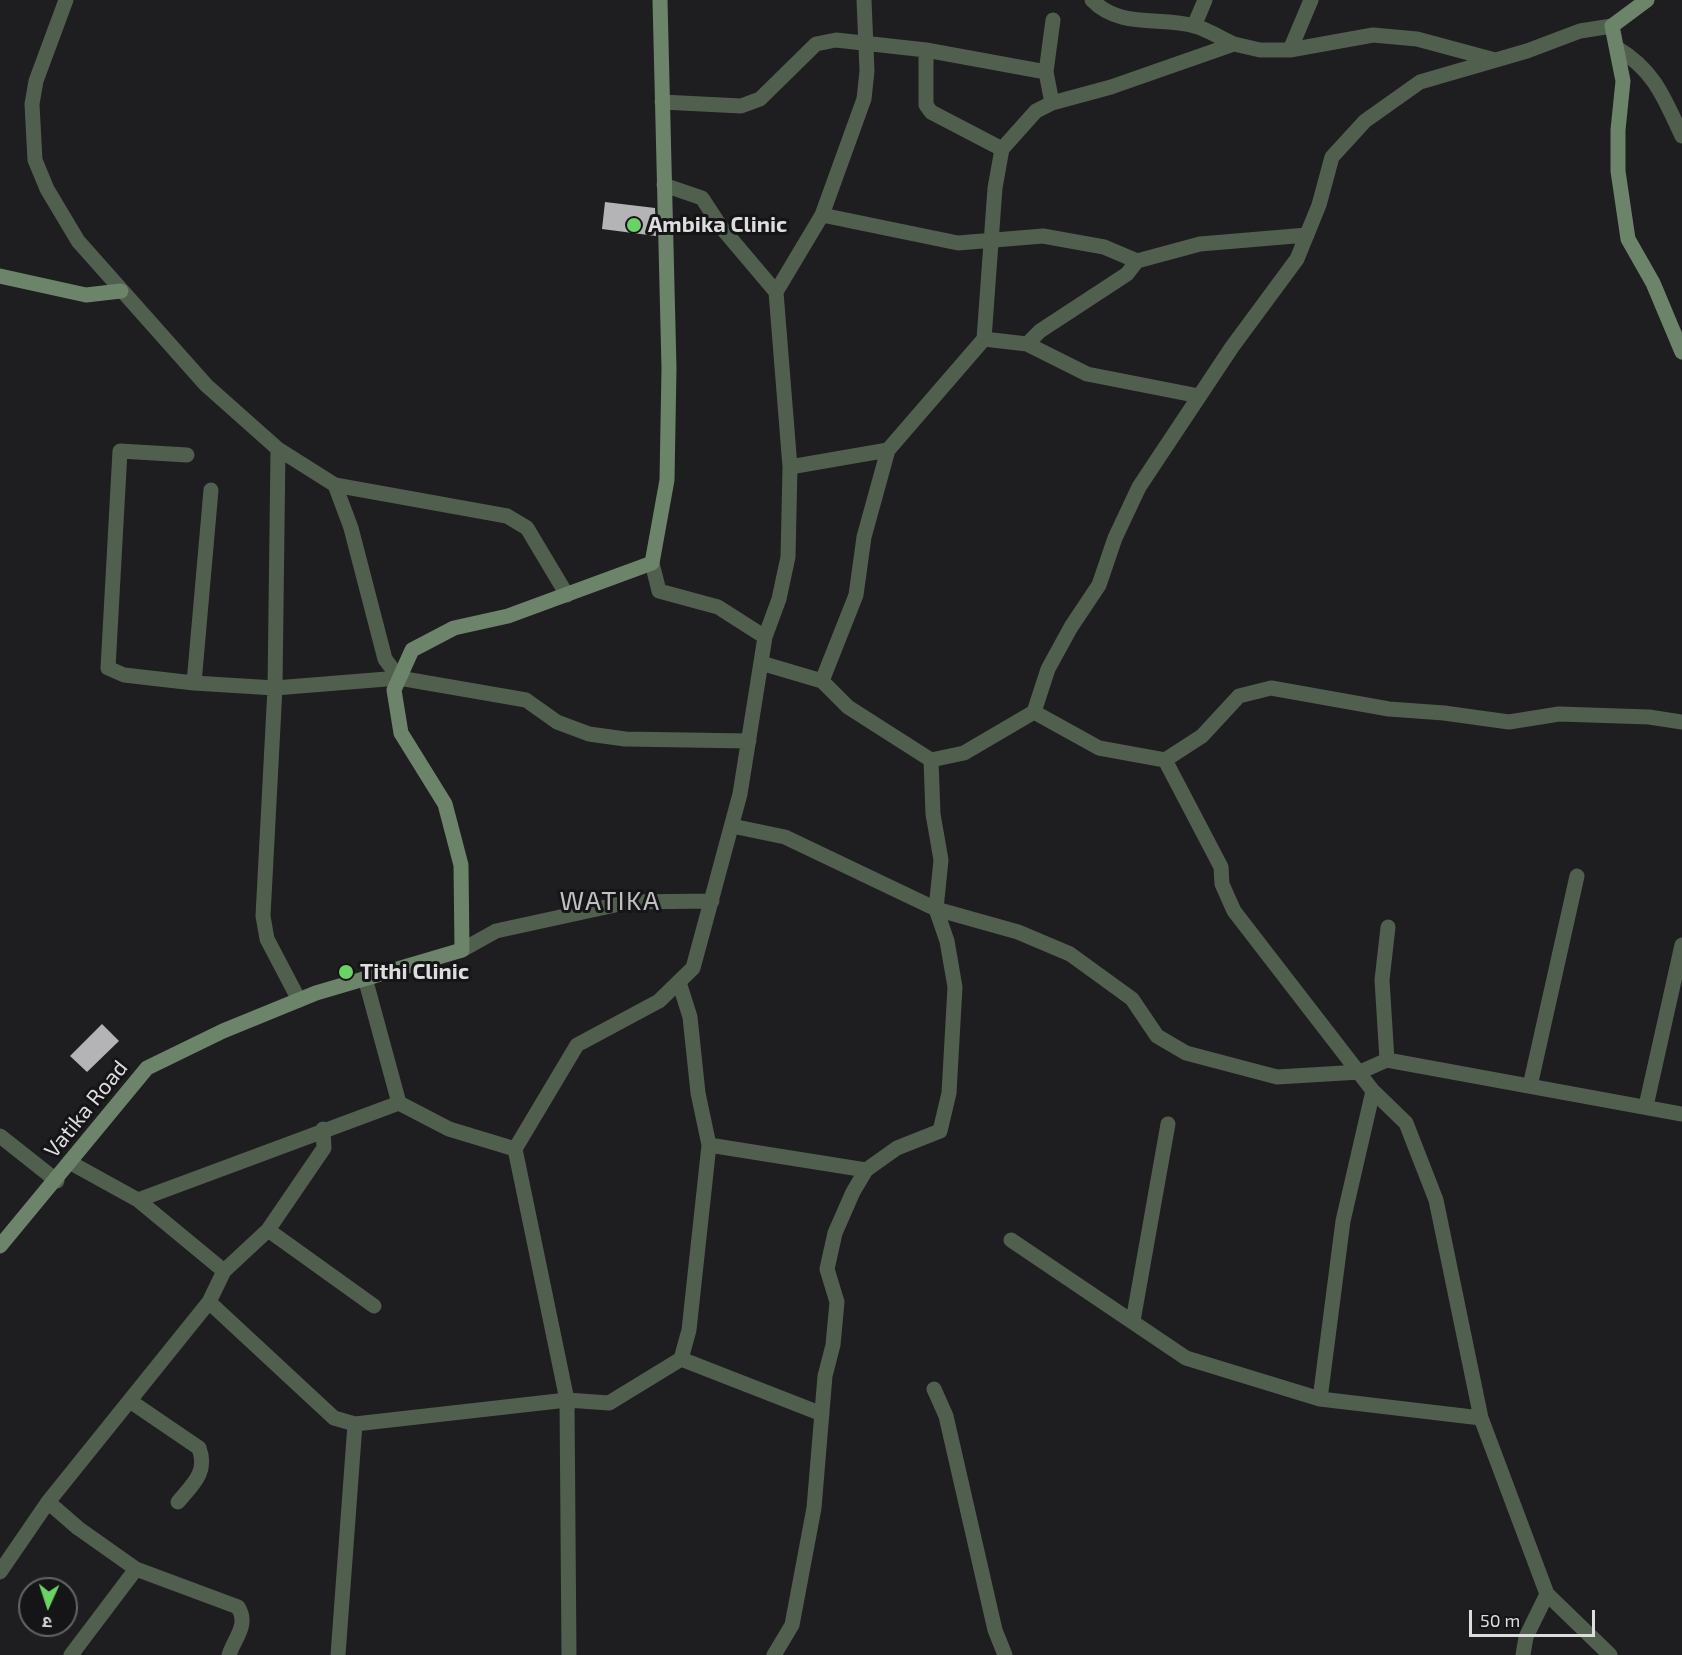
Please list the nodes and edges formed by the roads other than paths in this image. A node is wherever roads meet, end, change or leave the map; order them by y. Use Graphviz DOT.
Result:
graph roads {
  1 [pos="66,0"];
  2 [pos="660,0"];
  3 [pos="864,0"];
  4 [pos="1092,0"];
  5 [pos="1205,0"];
  6 [pos="1311,0"];
  7 [pos="1647,0"];
  8 [pos="1053,20"];
  9 [pos="1194,26"];
  10 [pos="1612,26"];
  11 [pos="864,42"];
  12 [pos="1234,44"];
  13 [pos="1617,48"];
  14 [pos="926,50"];
  15 [pos="1290,50"];
  16 [pos="1495,60"];
  17 [pos="1046,72"];
  18 [pos="662,102"];
  19 [pos="1053,103"];
  20 [pos="1682,136"];
  21 [pos="1002,149"];
  22 [pos="664,185"];
  23 [pos="822,215"];
  24 [pos="1307,235"];
  25 [pos="991,241"];
  26 [pos="1137,261"];
  27 [pos="0,276"];
  28 [pos="121,291"];
  29 [pos="776,292"];
  30 [pos="984,339"];
  31 [pos="1027,344"];
  32 [pos="1682,352"];
  33 [pos="1199,396"];
  34 [pos="278,449"];
  35 [pos="888,450"];
  36 [pos="187,455"];
  37 [pos="789,467"];
  38 [pos="335,485"];
  39 [pos="211,490"];
  40 [pos="652,563"];
  41 [pos="567,595"];
  42 [pos="765,637"];
  43 [pos="761,663"];
  44 [pos="399,678"];
  45 [pos="822,681"];
  46 [pos="194,683"];
  47 [pos="275,688"];
  48 [pos="1034,712"];
  49 [pos="1682,722"];
  50 [pos="749,741"];
  51 [pos="931,760"];
  52 [pos="1165,760"];
  53 [pos="732,826"];
  54 [pos="1577,876"];
  55 [pos="712,901"];
  56 [pos="936,909"];
  57 [pos="1388,927"];
  58 [pos="1682,945"];
  59 [pos="462,950"];
  60 [pos="364,978"];
  61 [pos="679,982"];
  62 [pos="299,1000"];
  63 [pos="1388,1060"];
  64 [pos="1360,1072"];
  65 [pos="1530,1086"];
  66 [pos="1373,1091"];
  67 [pos="399,1103"];
  68 [pos="1646,1106"];
  69 [pos="1682,1114"];
  70 [pos="1168,1124"];
  71 [pos="323,1129"];
  72 [pos="0,1136"];
  73 [pos="709,1145"];
  74 [pos="515,1149"];
  75 [pos="71,1163"];
  76 [pos="866,1170"];
  77 [pos="57,1180"];
  78 [pos="138,1200"];
  79 [pos="268,1230"];
  80 [pos="1011,1240"];
  81 [pos="0,1246"];
  82 [pos="224,1271"];
  83 [pos="209,1302"];
  84 [pos="374,1306"];
  85 [pos="1133,1322"];
  86 [pos="681,1359"];
  87 [pos="934,1389"];
  88 [pos="567,1400"];
  89 [pos="1320,1400"];
  90 [pos="129,1401"];
  91 [pos="822,1414"];
  92 [pos="1481,1418"];
  93 [pos="355,1424"];
  94 [pos="48,1502"];
  95 [pos="178,1502"];
  96 [pos="136,1569"];
  97 [pos="0,1572"];
  98 [pos="1547,1594"];
  99 [pos="71,1655"];
  100 [pos="229,1655"];
  101 [pos="338,1655"];
  102 [pos="569,1655"];
  103 [pos="774,1655"];
  104 [pos="1005,1655"];
  105 [pos="1523,1655"];
  106 [pos="1610,1655"];
  1 -- 28 [label="street"];
  2 -- 18 [label="street"];
  3 -- 11 [label="street"];
  4 -- 9 [label="street"];
  5 -- 9 [label="street"];
  6 -- 15 [label="street"];
  7 -- 10 [label="street"];
  8 -- 17 [label="street"];
  9 -- 12 [label="street"];
  10 -- 13 [label="street"];
  10 -- 16 [label="street"];
  11 -- 14 [label="street"];
  11 -- 18 [label="street"];
  11 -- 23 [label="street"];
  12 -- 15 [label="street"];
  12 -- 19 [label="street"];
  13 -- 20 [label="street"];
  13 -- 32 [label="street"];
  14 -- 17 [label="street"];
  14 -- 21 [label="street"];
  15 -- 16 [label="street"];
  16 -- 24 [label="street"];
  17 -- 19 [label="street"];
  18 -- 22 [label="street"];
  19 -- 21 [label="street"];
  21 -- 25 [label="street"];
  22 -- 29 [label="street"];
  22 -- 40 [label="street"];
  23 -- 25 [label="street"];
  23 -- 29 [label="street"];
  24 -- 26 [label="street"];
  24 -- 33 [label="street"];
  25 -- 26 [label="street"];
  25 -- 30 [label="street"];
  26 -- 31 [label="street"];
  27 -- 28 [label="street"];
  28 -- 34 [label="street"];
  29 -- 37 [label="street"];
  30 -- 31 [label="street"];
  30 -- 35 [label="street"];
  31 -- 33 [label="street"];
  33 -- 48 [label="street"];
  34 -- 38 [label="street"];
  34 -- 47 [label="street"];
  35 -- 37 [label="street"];
  35 -- 45 [label="street"];
  36 -- 46 [label="street"];
  37 -- 42 [label="street"];
  38 -- 41 [label="street"];
  38 -- 44 [label="street"];
  39 -- 46 [label="street"];
  40 -- 41 [label="street"];
  40 -- 42 [label="street"];
  41 -- 44 [label="street"];
  42 -- 43 [label="street"];
  43 -- 45 [label="street"];
  43 -- 50 [label="street"];
  44 -- 47 [label="street"];
  44 -- 50 [label="street"];
  44 -- 59 [label="street"];
  45 -- 51 [label="street"];
  46 -- 47 [label="street"];
  47 -- 62 [label="street"];
  48 -- 51 [label="street"];
  48 -- 52 [label="street"];
  49 -- 52 [label="street"];
  50 -- 53 [label="street"];
  51 -- 56 [label="street"];
  52 -- 64 [label="street"];
  53 -- 55 [label="street"];
  53 -- 56 [label="street"];
  54 -- 65 [label="street"];
  55 -- 59 [label="street"];
  55 -- 61 [label="street"];
  56 -- 64 [label="street"];
  56 -- 76 [label="street"];
  57 -- 63 [label="street"];
  58 -- 68 [label="street"];
  59 -- 60 [label="street, Vatika Road"];
  60 -- 62 [label="street, Vatika Road"];
  60 -- 67 [label="street"];
  61 -- 73 [label="street"];
  61 -- 74 [label="street"];
  62 -- 75 [label="street, Vatika Road"];
  63 -- 64 [label="street"];
  63 -- 65 [label="street"];
  64 -- 66 [label="street"];
  65 -- 68 [label="street"];
  66 -- 89 [label="street"];
  66 -- 92 [label="street"];
  67 -- 71 [label="street"];
  67 -- 74 [label="street"];
  68 -- 69 [label="street"];
  70 -- 85 [label="street"];
  71 -- 78 [label="street"];
  71 -- 79 [label="street"];
  72 -- 77 [label="street"];
  73 -- 76 [label="street"];
  73 -- 86 [label="street"];
  74 -- 88 [label="street"];
  75 -- 77 [label="street, Vatika Road"];
  75 -- 78 [label="street"];
  76 -- 91 [label="street"];
  77 -- 81 [label="street, Vatika Road"];
  78 -- 82 [label="street"];
  79 -- 82 [label="street"];
  79 -- 84 [label="street"];
  80 -- 85 [label="street"];
  82 -- 83 [label="street"];
  83 -- 90 [label="street"];
  83 -- 93 [label="street"];
  85 -- 89 [label="street"];
  86 -- 88 [label="street"];
  86 -- 91 [label="street"];
  87 -- 104 [label="street"];
  88 -- 93 [label="street"];
  88 -- 102 [label="street"];
  89 -- 92 [label="street"];
  90 -- 94 [label="street"];
  90 -- 95 [label="street"];
  91 -- 103 [label="street"];
  92 -- 98 [label="street"];
  93 -- 101 [label="street"];
  94 -- 96 [label="street"];
  94 -- 97 [label="street"];
  96 -- 99 [label="street"];
  96 -- 100 [label="street"];
  98 -- 105 [label="street"];
  98 -- 106 [label="street"];
}
